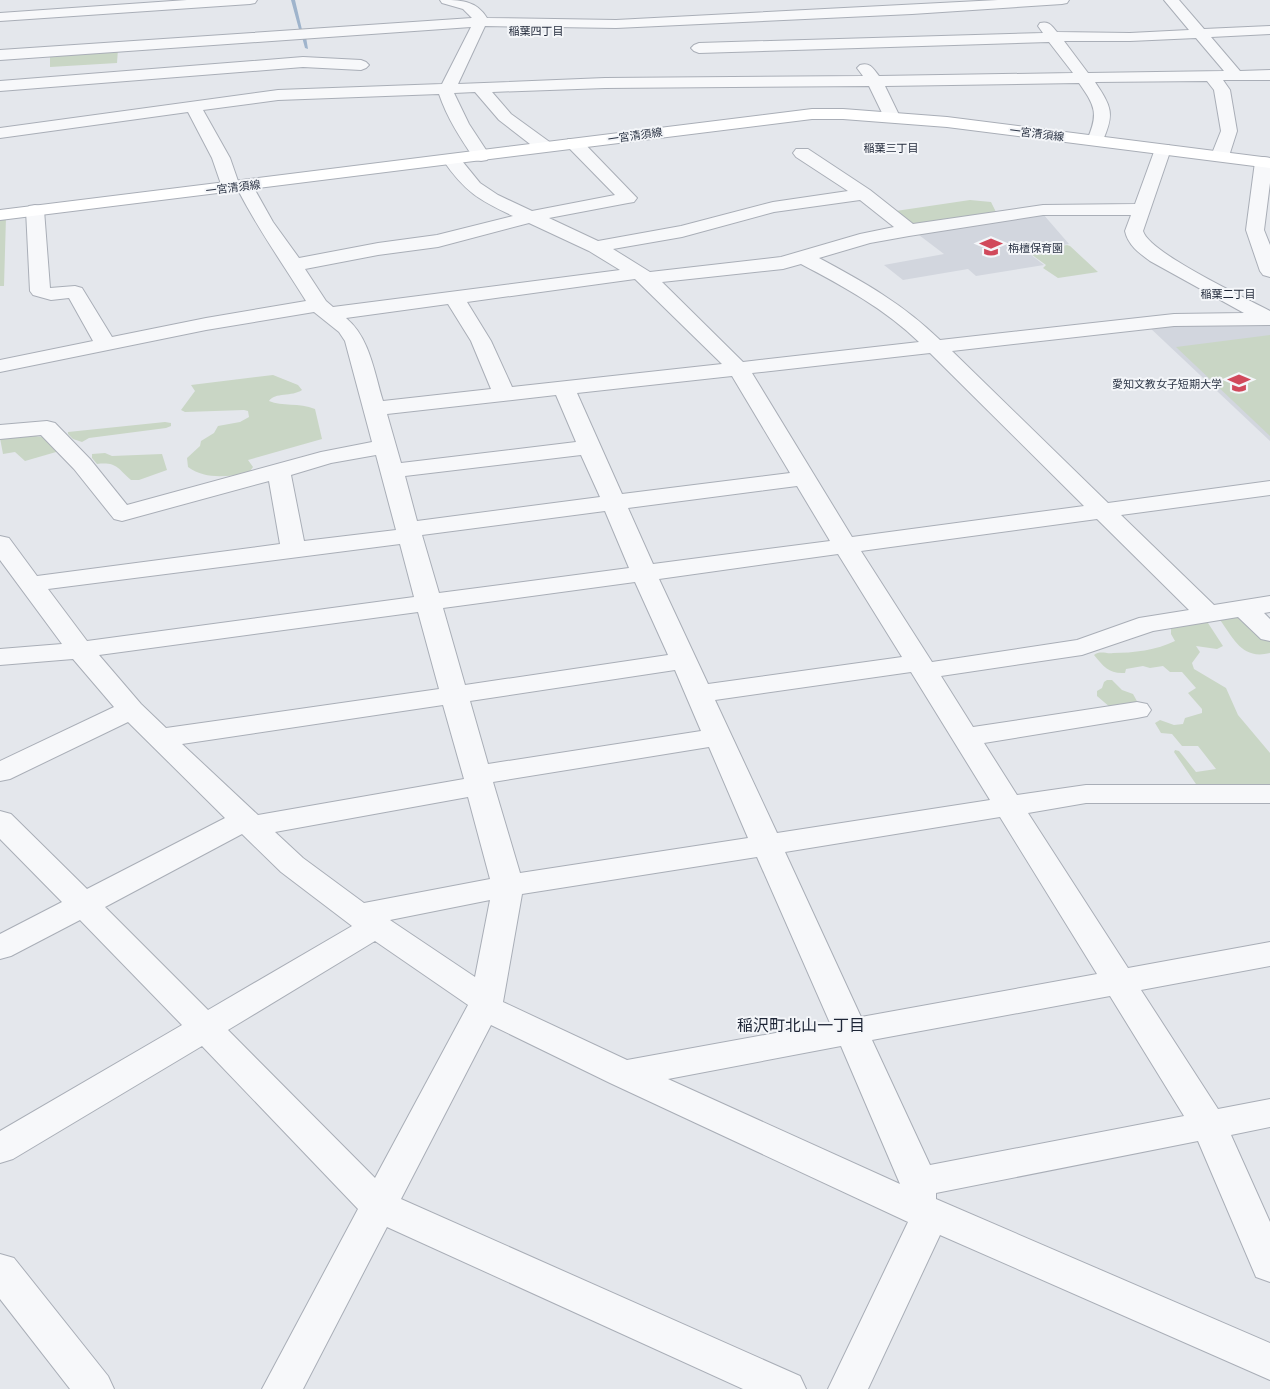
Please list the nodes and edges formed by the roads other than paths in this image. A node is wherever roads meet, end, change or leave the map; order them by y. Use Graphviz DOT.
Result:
graph roads {
  1 [pos="250,0"];
  2 [pos="448,0"];
  3 [pos="901,0"];
  4 [pos="1062,0"];
  5 [pos="1171,0"];
  6 [pos="1026,2"];
  7 [pos="172,3"];
  8 [pos="912,10"];
  9 [pos="826,14"];
  10 [pos="0,17"];
  11 [pos="480,22"];
  12 [pos="1270,30"];
  13 [pos="1200,34"];
  14 [pos="176,36"];
  15 [pos="1052,36"];
  16 [pos="845,44"];
  17 [pos="699,48"];
  18 [pos="47,52"];
  19 [pos="0,55"];
  20 [pos="361,65"];
  21 [pos="1270,75"];
  22 [pos="1212,76"];
  23 [pos="1236,76"];
  24 [pos="1084,78"];
  25 [pos="47,81"];
  26 [pos="875,81"];
  27 [pos="0,86"];
  28 [pos="480,88"];
  29 [pos="446,89"];
  30 [pos="187,92"];
  31 [pos="892,117"];
  32 [pos="0,133"];
  33 [pos="1095,140"];
  34 [pos="574,143"];
  35 [pos="544,147"];
  36 [pos="1163,149"];
  37 [pos="802,152"];
  38 [pos="481,156"];
  39 [pos="1220,156"];
  40 [pos="452,160"];
  41 [pos="1267,163"];
  42 [pos="237,186"];
  43 [pos="864,194"];
  44 [pos="35,210"];
  45 [pos="1142,210"];
  46 [pos="0,215"];
  47 [pos="532,216"];
  48 [pos="909,230"];
  49 [pos="596,247"];
  50 [pos="803,257"];
  51 [pos="294,265"];
  52 [pos="1270,271"];
  53 [pos="643,276"];
  54 [pos="454,297"];
  55 [pos="323,309"];
  56 [pos="1270,320"];
  57 [pos="106,344"];
  58 [pos="934,346"];
  59 [pos="0,366"];
  60 [pos="738,368"];
  61 [pos="564,388"];
  62 [pos="504,394"];
  63 [pos="374,409"];
  64 [pos="0,432"];
  65 [pos="385,447"];
  66 [pos="589,447"];
  67 [pos="279,471"];
  68 [pos="392,471"];
  69 [pos="805,478"];
  70 [pos="1270,488"];
  71 [pos="613,503"];
  72 [pos="1103,511"];
  73 [pos="409,532"];
  74 [pos="0,542"];
  75 [pos="846,547"];
  76 [pos="293,550"];
  77 [pos="645,575"];
  78 [pos="31,584"];
  79 [pos="430,604"];
  80 [pos="1270,604"];
  81 [pos="1244,608"];
  82 [pos="1207,613"];
  83 [pos="1270,633"];
  84 [pos="80,650"];
  85 [pos="0,657"];
  86 [pos="684,661"];
  87 [pos="922,667"];
  88 [pos="698,694"];
  89 [pos="455,695"];
  90 [pos="131,710"];
  91 [pos="1137,710"];
  92 [pos="718,737"];
  93 [pos="966,737"];
  94 [pos="161,738"];
  95 [pos="0,772"];
  96 [pos="478,781"];
  97 [pos="1270,794"];
  98 [pos="1009,806"];
  99 [pos="0,821"];
  100 [pos="248,823"];
  101 [pos="767,845"];
  102 [pos="508,886"];
  103 [pos="84,904"];
  104 [pos="368,920"];
  105 [pos="0,948"];
  106 [pos="1270,954"];
  107 [pos="1119,982"];
  108 [pos="485,1004"];
  109 [pos="204,1027"];
  110 [pos="851,1031"];
  111 [pos="622,1074"];
  112 [pos="1270,1113"];
  113 [pos="1209,1125"];
  114 [pos="0,1149"];
  115 [pos="922,1202"];
  116 [pos="379,1206"];
  117 [pos="1270,1266"];
  118 [pos="0,1270"];
  119 [pos="1270,1362"];
  120 [pos="94,1389"];
  121 [pos="282,1389"];
  122 [pos="786,1389"];
  123 [pos="848,1389"];
  1 -- 7 [label="street"];
  2 -- 11 [label="street"];
  3 -- 8 [label="street"];
  4 -- 6 [label="street"];
  5 -- 13 [label="street"];
  6 -- 8 [label="street"];
  6 -- 15 [label="street"];
  7 -- 10 [label="street"];
  8 -- 9 [label="street"];
  9 -- 11 [label="street"];
  9 -- 16 [label="street"];
  11 -- 14 [label="street"];
  11 -- 29 [label="street"];
  12 -- 13 [label="street"];
  13 -- 15 [label="street"];
  13 -- 23 [label="street"];
  14 -- 18 [label="street"];
  14 -- 30 [label="street"];
  15 -- 16 [label="street"];
  15 -- 24 [label="street"];
  16 -- 17 [label="street"];
  16 -- 26 [label="street"];
  18 -- 19 [label="street"];
  18 -- 25 [label="street"];
  20 -- 30 [label="street"];
  21 -- 23 [label="street"];
  22 -- 23 [label="street"];
  22 -- 24 [label="street"];
  22 -- 39 [label="street"];
  24 -- 26 [label="street"];
  24 -- 33 [label="street"];
  25 -- 27 [label="street"];
  25 -- 30 [label="street"];
  26 -- 28 [label="street"];
  26 -- 31 [label="street"];
  28 -- 29 [label="street"];
  28 -- 35 [label="street"];
  29 -- 30 [label="street"];
  29 -- 38 [label="street"];
  30 -- 32 [label="street"];
  30 -- 42 [label="street"];
  31 -- 33 [label="main road, 一宮清須線"];
  31 -- 34 [label="main road, 一宮清須線"];
  33 -- 36 [label="main road, 一宮清須線"];
  34 -- 35 [label="main road, 一宮清須線"];
  34 -- 47 [label="street"];
  35 -- 38 [label="main road, 一宮清須線"];
  36 -- 39 [label="main road, 一宮清須線"];
  36 -- 45 [label="street"];
  37 -- 43 [label="street"];
  38 -- 40 [label="main road, 一宮清須線"];
  39 -- 41 [label="main road, 一宮清須線"];
  40 -- 42 [label="main road, 一宮清須線"];
  40 -- 47 [label="street"];
  41 -- 52 [label="street"];
  42 -- 44 [label="main road, 一宮清須線"];
  42 -- 51 [label="street"];
  43 -- 48 [label="street"];
  43 -- 49 [label="street"];
  44 -- 46 [label="main road, 一宮清須線"];
  44 -- 57 [label="street"];
  45 -- 48 [label="street"];
  45 -- 56 [label="street"];
  47 -- 49 [label="street"];
  47 -- 51 [label="street"];
  48 -- 50 [label="street"];
  49 -- 53 [label="street"];
  50 -- 53 [label="street"];
  50 -- 58 [label="street"];
  51 -- 55 [label="street"];
  53 -- 54 [label="street"];
  53 -- 60 [label="street"];
  54 -- 55 [label="street"];
  54 -- 62 [label="street"];
  55 -- 57 [label="street"];
  55 -- 63 [label="street"];
  56 -- 58 [label="street"];
  57 -- 59 [label="street"];
  58 -- 60 [label="street"];
  58 -- 72 [label="street"];
  60 -- 61 [label="street"];
  60 -- 69 [label="street"];
  61 -- 62 [label="street"];
  61 -- 66 [label="street"];
  62 -- 63 [label="street"];
  63 -- 65 [label="street"];
  64 -- 67 [label="street"];
  65 -- 67 [label="street"];
  65 -- 68 [label="street"];
  66 -- 68 [label="street"];
  66 -- 71 [label="street"];
  67 -- 76 [label="street"];
  68 -- 73 [label="street"];
  69 -- 71 [label="street"];
  69 -- 75 [label="street"];
  70 -- 72 [label="street"];
  71 -- 73 [label="street"];
  71 -- 77 [label="street"];
  72 -- 75 [label="street"];
  72 -- 82 [label="street"];
  73 -- 76 [label="street"];
  73 -- 79 [label="street"];
  74 -- 78 [label="street"];
  75 -- 77 [label="street"];
  75 -- 87 [label="street"];
  76 -- 78 [label="street"];
  77 -- 79 [label="street"];
  77 -- 86 [label="street"];
  78 -- 84 [label="street"];
  79 -- 84 [label="street"];
  79 -- 89 [label="street"];
  80 -- 81 [label="street"];
  81 -- 82 [label="street"];
  81 -- 83 [label="street"];
  82 -- 87 [label="street"];
  84 -- 85 [label="street"];
  84 -- 90 [label="street"];
  86 -- 88 [label="street"];
  86 -- 89 [label="street"];
  87 -- 88 [label="street"];
  87 -- 93 [label="street"];
  88 -- 92 [label="street"];
  89 -- 94 [label="street"];
  89 -- 96 [label="street"];
  90 -- 94 [label="street"];
  90 -- 95 [label="street"];
  91 -- 93 [label="street"];
  92 -- 96 [label="street"];
  92 -- 101 [label="street"];
  93 -- 98 [label="street"];
  94 -- 100 [label="street"];
  96 -- 100 [label="street"];
  96 -- 102 [label="street"];
  97 -- 98 [label="street"];
  98 -- 101 [label="street"];
  98 -- 107 [label="street"];
  99 -- 103 [label="street"];
  100 -- 103 [label="street"];
  100 -- 104 [label="street"];
  101 -- 102 [label="street"];
  101 -- 110 [label="street"];
  102 -- 104 [label="street"];
  102 -- 108 [label="street"];
  103 -- 105 [label="street"];
  103 -- 109 [label="street"];
  104 -- 108 [label="street"];
  104 -- 109 [label="street"];
  106 -- 107 [label="street"];
  107 -- 110 [label="street"];
  107 -- 113 [label="street"];
  108 -- 111 [label="street"];
  108 -- 116 [label="street"];
  109 -- 114 [label="street"];
  109 -- 116 [label="street"];
  110 -- 111 [label="street"];
  110 -- 115 [label="street"];
  111 -- 115 [label="street"];
  112 -- 113 [label="street"];
  113 -- 115 [label="street"];
  113 -- 117 [label="street"];
  115 -- 119 [label="street"];
  115 -- 123 [label="street"];
  116 -- 121 [label="street"];
  116 -- 122 [label="street"];
  118 -- 120 [label="street"];
}
